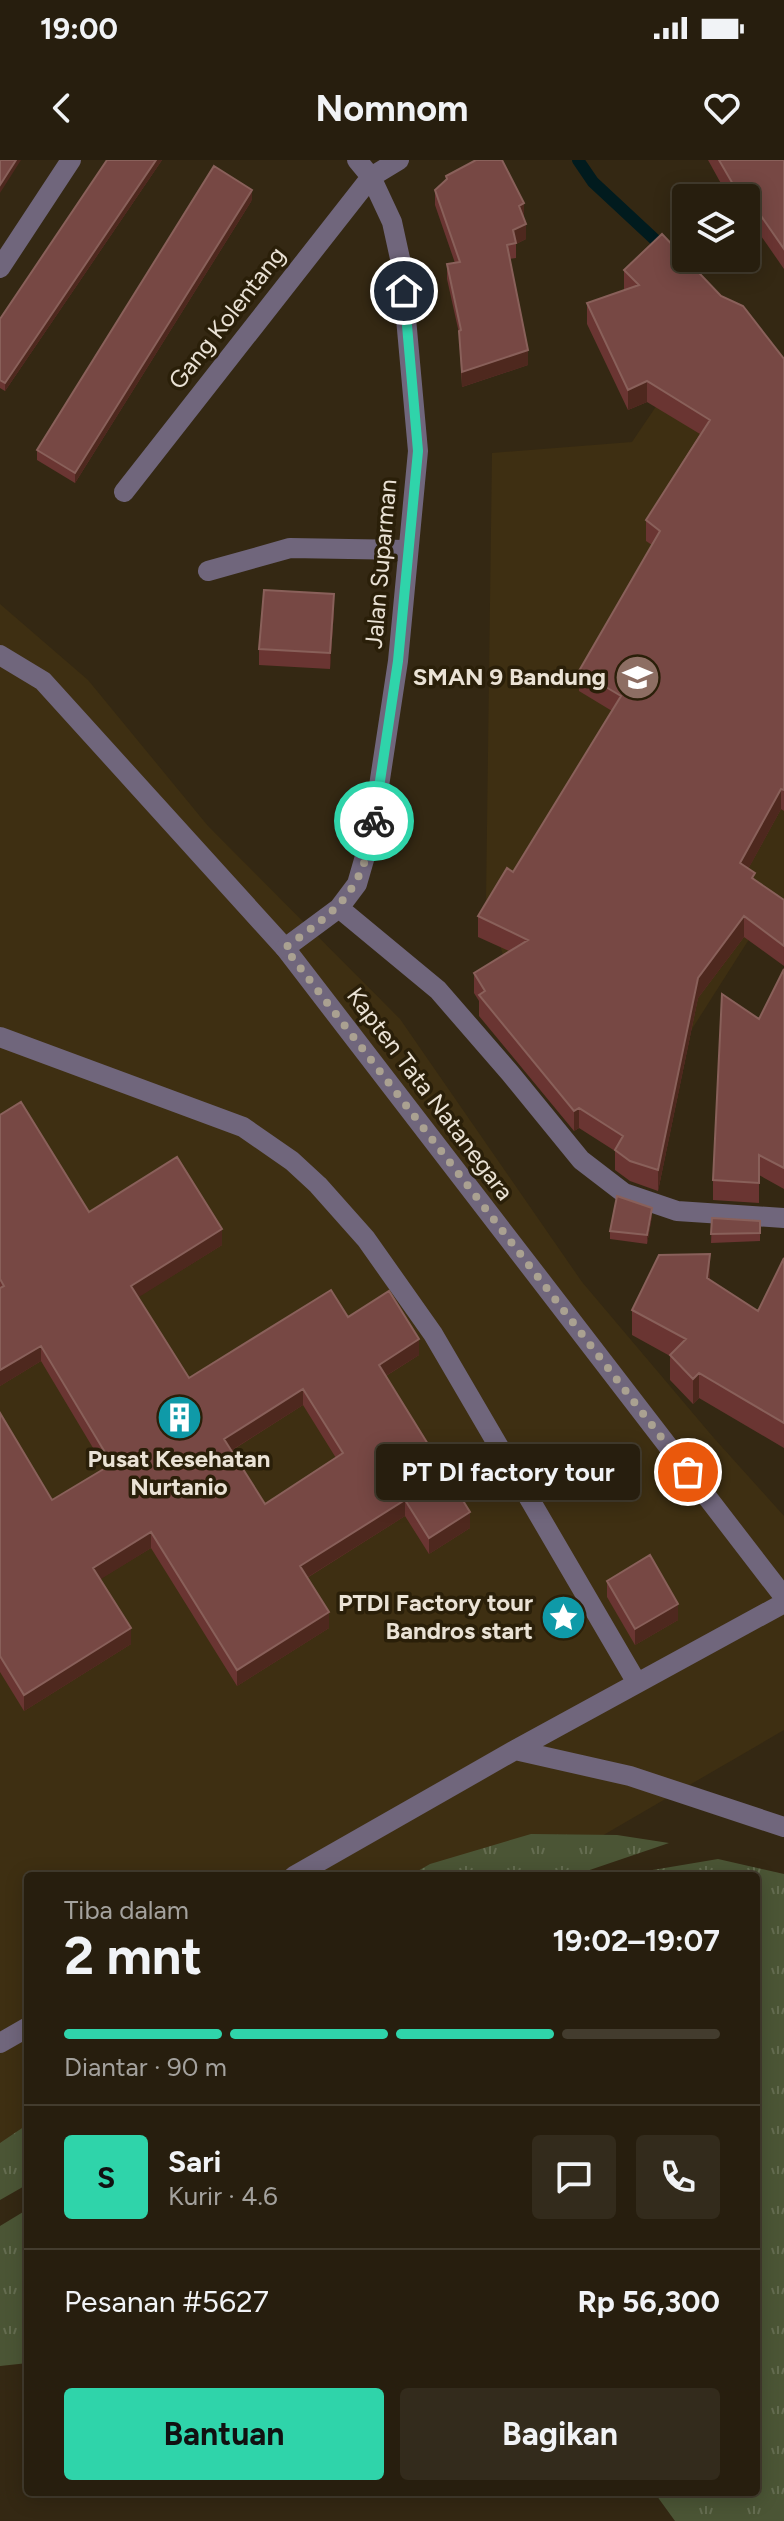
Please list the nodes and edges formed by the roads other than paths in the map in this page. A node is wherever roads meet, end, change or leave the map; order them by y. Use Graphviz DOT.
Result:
graph roads {
  1 [pos="71,160"];
  2 [pos="357,160"];
  3 [pos="399,160"];
  4 [pos="371,177"];
  5 [pos="0,268"];
  6 [pos="124,492"];
  7 [pos="408,550"];
  8 [pos="208,571"];
  9 [pos="0,655"];
  10 [pos="339,908"];
  11 [pos="285,948"];
  12 [pos="0,1037"];
  13 [pos="784,1218"];
  14 [pos="784,1600"];
  15 [pos="637,1683"];
  16 [pos="515,1750"];
  17 [pos="784,1827"];
  18 [pos="301,1872"];
  19 [pos="24,2029"];
  20 [pos="0,2043"];
  1 -- 5 [label="street"];
  2 -- 4 [label="street, Jalan Suparman"];
  3 -- 4 [label="street"];
  4 -- 6 [label="street, Gang Kolentang"];
  4 -- 7 [label="street, Jalan Suparman"];
  7 -- 8 [label="street"];
  7 -- 10 [label="street, Jalan Suparman"];
  9 -- 11 [label="street, Kapten Tata Natanegara"];
  10 -- 11 [label="street, Jalan Suparman"];
  10 -- 13 [label="street"];
  11 -- 14 [label="street, Kapten Tata Natanegara"];
  12 -- 15 [label="street"];
  14 -- 15 [label="street"];
  15 -- 16 [label="street"];
  16 -- 17 [label="street"];
  16 -- 18 [label="street"];
  19 -- 20 [label="street"];
}
